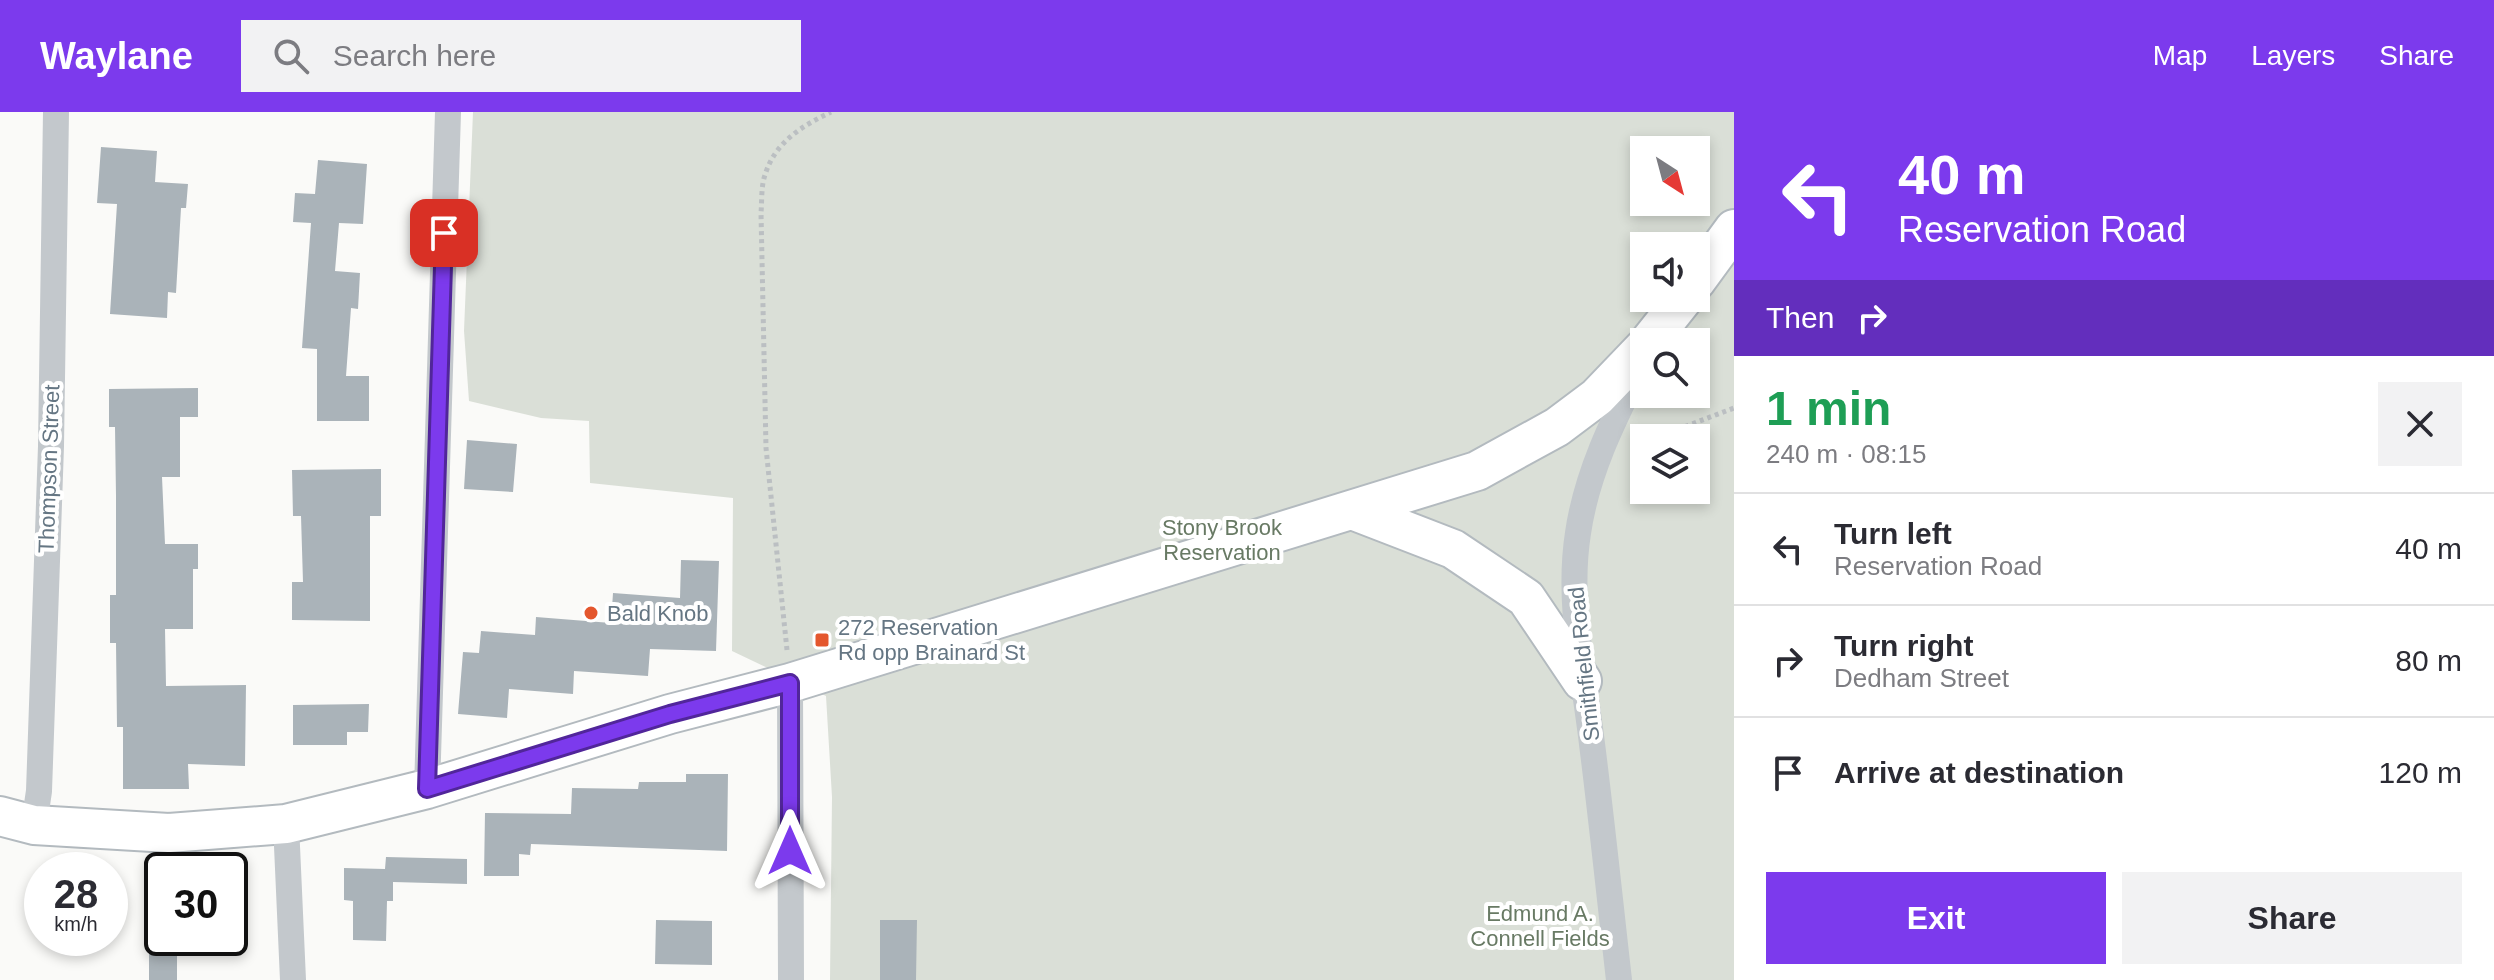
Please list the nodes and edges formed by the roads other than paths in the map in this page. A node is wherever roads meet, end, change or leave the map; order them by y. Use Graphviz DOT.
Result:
graph roads {
  1 [pos="56,112"];
  2 [pos="448,112"];
  3 [pos="1734,229"];
  4 [pos="1710,262"];
  5 [pos="1630,364"];
  6 [pos="1630,386"];
  7 [pos="1352,510"];
  8 [pos="1582,681"];
  9 [pos="790,683"];
  10 [pos="427,789"];
  11 [pos="17,821"];
  12 [pos="286,824"];
  13 [pos="293,980"];
  14 [pos="791,980"];
  15 [pos="1619,980"];
  1 -- 11 [label="street, Thompson Street"];
  2 -- 10 [label="street"];
  3 -- 4 [label="street"];
  5 -- 7 [label="street"];
  6 -- 8 [label="street, Smithfield Road"];
  7 -- 8 [label="street"];
  7 -- 9 [label="street"];
  8 -- 15 [label="street, Smithfield Road"];
  9 -- 10 [label="street"];
  9 -- 14 [label="street"];
  10 -- 12 [label="street"];
  11 -- 12 [label="street"];
  12 -- 13 [label="street"];
}
